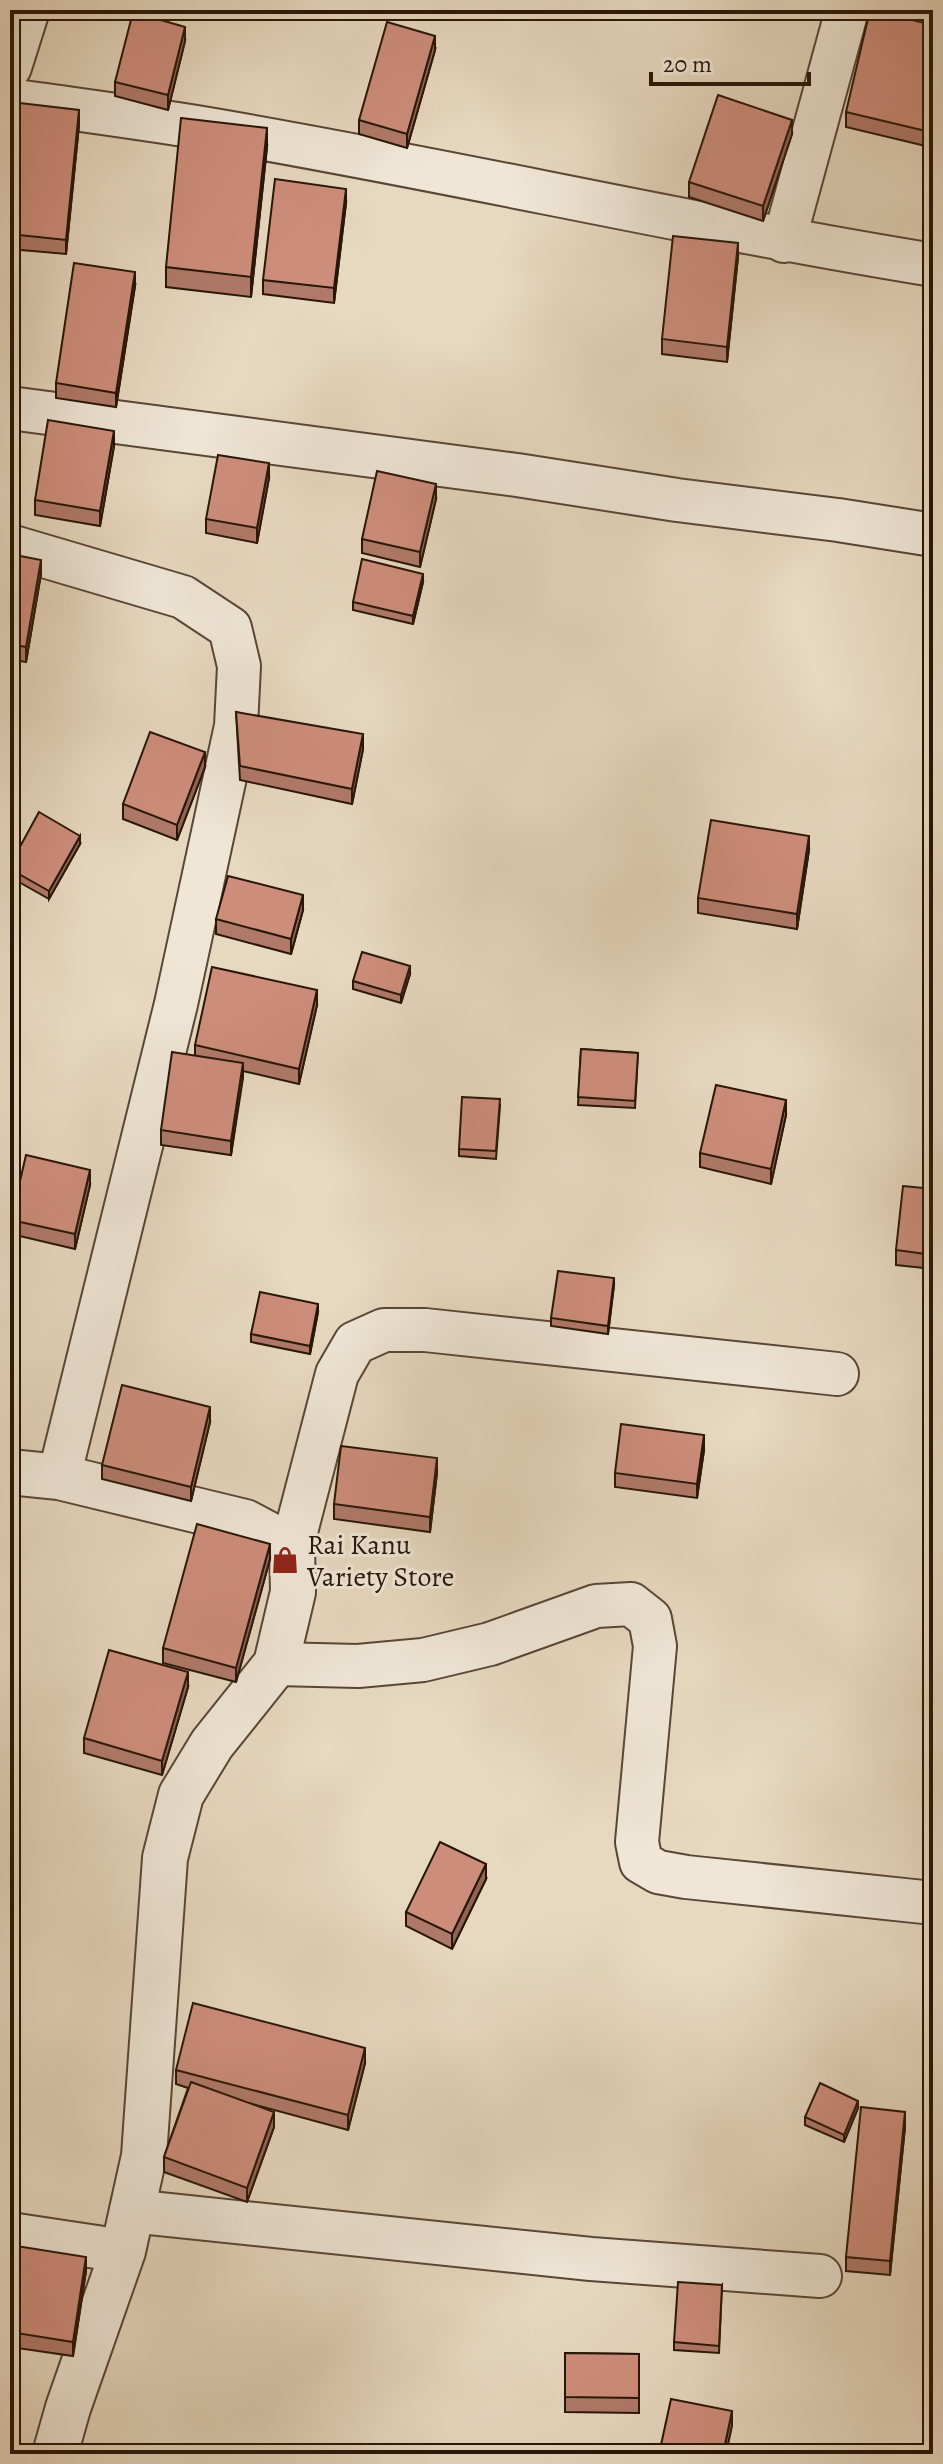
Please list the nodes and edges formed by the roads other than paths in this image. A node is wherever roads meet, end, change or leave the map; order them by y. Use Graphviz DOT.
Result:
graph roads {
  1 [pos="28,10"];
  2 [pos="847,10"];
  3 [pos="10,67"];
  4 [pos="10,100"];
  5 [pos="784,241"];
  6 [pos="933,265"];
  7 [pos="10,408"];
  8 [pos="933,535"];
  9 [pos="10,546"];
  10 [pos="837,1374"];
  11 [pos="10,1472"];
  12 [pos="59,1477"];
  13 [pos="292,1547"];
  14 [pos="276,1664"];
  15 [pos="933,1903"];
  16 [pos="127,2231"];
  17 [pos="10,2234"];
  18 [pos="820,2276"];
  19 [pos="55,2454"];
  1 -- 3 [label="street"];
  2 -- 5 [label="street"];
  4 -- 5 [label="street"];
  5 -- 6 [label="street"];
  7 -- 8 [label="street"];
  9 -- 12 [label="street"];
  10 -- 13 [label="street"];
  11 -- 12 [label="street"];
  12 -- 13 [label="street"];
  13 -- 14 [label="street"];
  14 -- 15 [label="street"];
  14 -- 16 [label="street"];
  16 -- 17 [label="street"];
  16 -- 18 [label="street"];
  16 -- 19 [label="street"];
}
